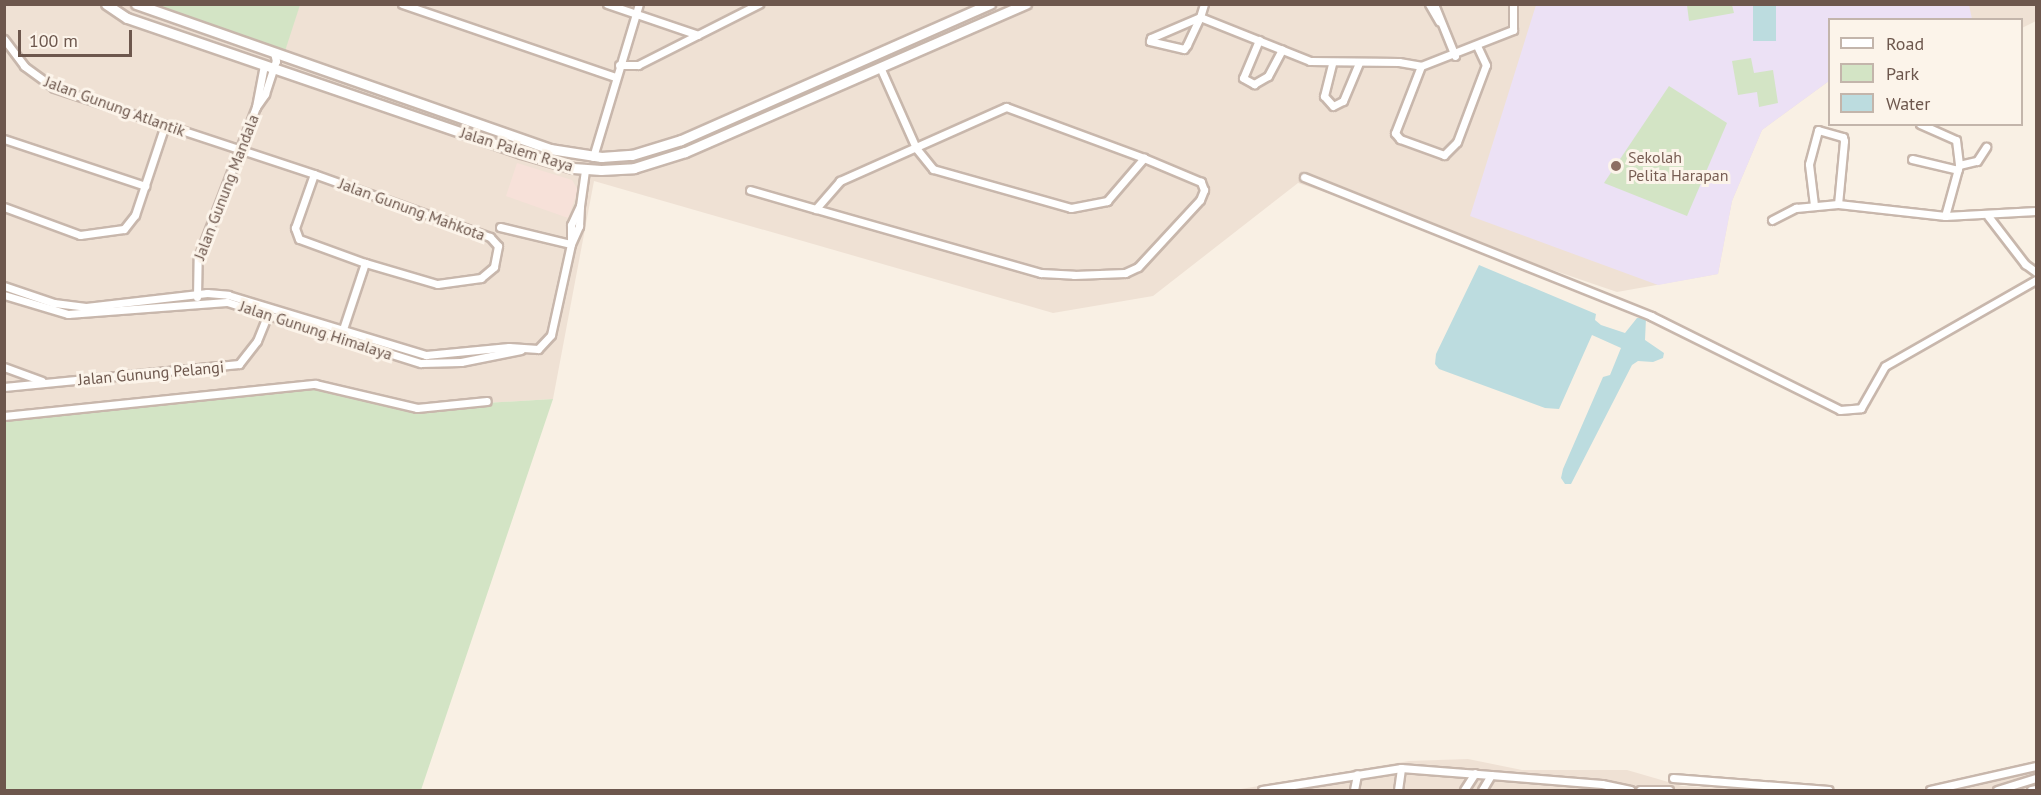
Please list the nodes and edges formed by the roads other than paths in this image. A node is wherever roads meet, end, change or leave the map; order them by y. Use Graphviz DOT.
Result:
graph roads {
  1 [pos="106,4"];
  2 [pos="135,4"];
  3 [pos="402,4"];
  4 [pos="607,4"];
  5 [pos="639,4"];
  6 [pos="759,4"];
  7 [pos="990,4"];
  8 [pos="1026,4"];
  9 [pos="1204,4"];
  10 [pos="1429,4"];
  11 [pos="1434,4"];
  12 [pos="1512,4"];
  13 [pos="636,15"];
  14 [pos="1200,16"];
  15 [pos="1439,21"];
  16 [pos="698,35"];
  17 [pos="4,39"];
  18 [pos="1259,40"];
  19 [pos="1477,46"];
  20 [pos="1282,50"];
  21 [pos="274,54"];
  22 [pos="1455,56"];
  23 [pos="295,61"];
  24 [pos="1359,63"];
  25 [pos="1332,64"];
  26 [pos="619,65"];
  27 [pos="1421,66"];
  28 [pos="269,67"];
  29 [pos="880,67"];
  30 [pos="290,75"];
  31 [pos="615,77"];
  32 [pos="165,125"];
  33 [pos="1924,126"];
  34 [pos="4,139"];
  35 [pos="1986,147"];
  36 [pos="916,148"];
  37 [pos="241,151"];
  38 [pos="594,157"];
  39 [pos="1144,158"];
  40 [pos="1912,159"];
  41 [pos="1959,168"];
  42 [pos="585,169"];
  43 [pos="314,174"];
  44 [pos="1304,177"];
  45 [pos="145,186"];
  46 [pos="750,190"];
  47 [pos="1838,204"];
  48 [pos="1814,205"];
  49 [pos="4,207"];
  50 [pos="816,209"];
  51 [pos="2037,211"];
  52 [pos="1945,216"];
  53 [pos="1988,216"];
  54 [pos="1772,220"];
  55 [pos="500,226"];
  56 [pos="571,244"];
  57 [pos="365,263"];
  58 [pos="2037,272"];
  59 [pos="2037,280"];
  60 [pos="4,286"];
  61 [pos="4,295"];
  62 [pos="197,298"];
  63 [pos="269,310"];
  64 [pos="341,334"];
  65 [pos="4,368"];
  66 [pos="46,383"];
  67 [pos="4,387"];
  68 [pos="487,401"];
  69 [pos="4,416"];
  70 [pos="2037,766"];
  71 [pos="1401,768"];
  72 [pos="1475,773"];
  73 [pos="1357,774"];
  74 [pos="1491,775"];
  75 [pos="1673,778"];
  76 [pos="2037,778"];
  77 [pos="1311,780"];
  78 [pos="1564,782"];
  79 [pos="1617,789"];
  80 [pos="2037,789"];
  81 [pos="1262,790"];
  82 [pos="1309,790"];
  83 [pos="1354,790"];
  84 [pos="1398,790"];
  85 [pos="1464,790"];
  86 [pos="1482,790"];
  87 [pos="1564,790"];
  88 [pos="1630,790"];
  89 [pos="1640,790"];
  90 [pos="1669,790"];
  91 [pos="1829,790"];
  92 [pos="1930,790"];
  93 [pos="1997,790"];
  94 [pos="2031,790"];
  1 -- 28 [label="street, Jalan Palem Raya"];
  2 -- 21 [label="street, Jalan Palem Raya"];
  3 -- 31 [label="street"];
  4 -- 13 [label="street"];
  5 -- 13 [label="street"];
  6 -- 16 [label="street"];
  7 -- 38 [label="street, Jalan Palem Raya"];
  8 -- 29 [label="street, Jalan Palem Raya"];
  9 -- 14 [label="street"];
  10 -- 15 [label="street"];
  11 -- 15 [label="street"];
  12 -- 19 [label="street"];
  13 -- 16 [label="street"];
  13 -- 26 [label="street"];
  14 -- 14 [label="street"];
  14 -- 18 [label="street"];
  15 -- 22 [label="street"];
  16 -- 26 [label="street"];
  17 -- 32 [label="street, Jalan Gunung Atlantik"];
  18 -- 20 [label="street"];
  18 -- 20 [label="street"];
  19 -- 22 [label="street"];
  19 -- 27 [label="street"];
  20 -- 25 [label="street"];
  21 -- 23 [label="street, Jalan Palem Raya"];
  21 -- 28 [label="street, Jalan Gunung Mandala"];
  22 -- 27 [label="street"];
  23 -- 30 [label="street"];
  23 -- 38 [label="street, Jalan Palem Raya"];
  24 -- 25 [label="street"];
  24 -- 25 [label="street"];
  24 -- 27 [label="street"];
  26 -- 31 [label="street"];
  28 -- 30 [label="street, Jalan Palem Raya"];
  28 -- 37 [label="street, Jalan Gunung Mandala"];
  29 -- 36 [label="street"];
  29 -- 42 [label="street, Jalan Palem Raya"];
  30 -- 42 [label="street, Jalan Palem Raya"];
  31 -- 38 [label="street"];
  32 -- 37 [label="street, Jalan Gunung Atlantik"];
  32 -- 45 [label="street"];
  33 -- 41 [label="street"];
  34 -- 45 [label="street"];
  35 -- 41 [label="street"];
  36 -- 39 [label="street"];
  36 -- 39 [label="street"];
  36 -- 50 [label="street"];
  37 -- 43 [label="street, Jalan Gunung Mahkota"];
  37 -- 62 [label="street, Jalan Gunung Mandala"];
  39 -- 50 [label="street"];
  40 -- 41 [label="street"];
  41 -- 52 [label="street"];
  42 -- 56 [label="street, Jalan Gunung Himalaya"];
  43 -- 57 [label="street, Jalan Gunung Mahkota"];
  43 -- 57 [label="street, Jalan Gunung Mahkota"];
  44 -- 59 [label="street"];
  45 -- 49 [label="street"];
  46 -- 50 [label="street"];
  47 -- 48 [label="street"];
  47 -- 48 [label="street"];
  47 -- 52 [label="street"];
  48 -- 54 [label="street"];
  51 -- 53 [label="street"];
  52 -- 53 [label="street"];
  53 -- 58 [label="street"];
  55 -- 56 [label="street"];
  56 -- 64 [label="street, Jalan Gunung Himalaya"];
  57 -- 64 [label="street"];
  60 -- 62 [label="street, Jalan Gunung Himalaya"];
  61 -- 62 [label="street, Jalan Gunung Himalaya"];
  62 -- 63 [label="street, Jalan Gunung Himalaya"];
  63 -- 64 [label="street, Jalan Gunung Himalaya"];
  63 -- 66 [label="street, Jalan Gunung Pelangi"];
  65 -- 66 [label="street"];
  66 -- 67 [label="street, Jalan Gunung Pelangi"];
  68 -- 69 [label="street"];
  70 -- 92 [label="street"];
  71 -- 72 [label="street"];
  71 -- 73 [label="street"];
  71 -- 84 [label="street"];
  72 -- 74 [label="street"];
  72 -- 85 [label="street"];
  73 -- 77 [label="street"];
  73 -- 83 [label="street"];
  74 -- 78 [label="street"];
  74 -- 86 [label="street"];
  75 -- 91 [label="street"];
  76 -- 93 [label="street"];
  77 -- 81 [label="street"];
  77 -- 82 [label="street"];
  78 -- 79 [label="street"];
  78 -- 87 [label="street"];
  79 -- 88 [label="street"];
  80 -- 94 [label="street"];
  89 -- 90 [label="street"];
}
